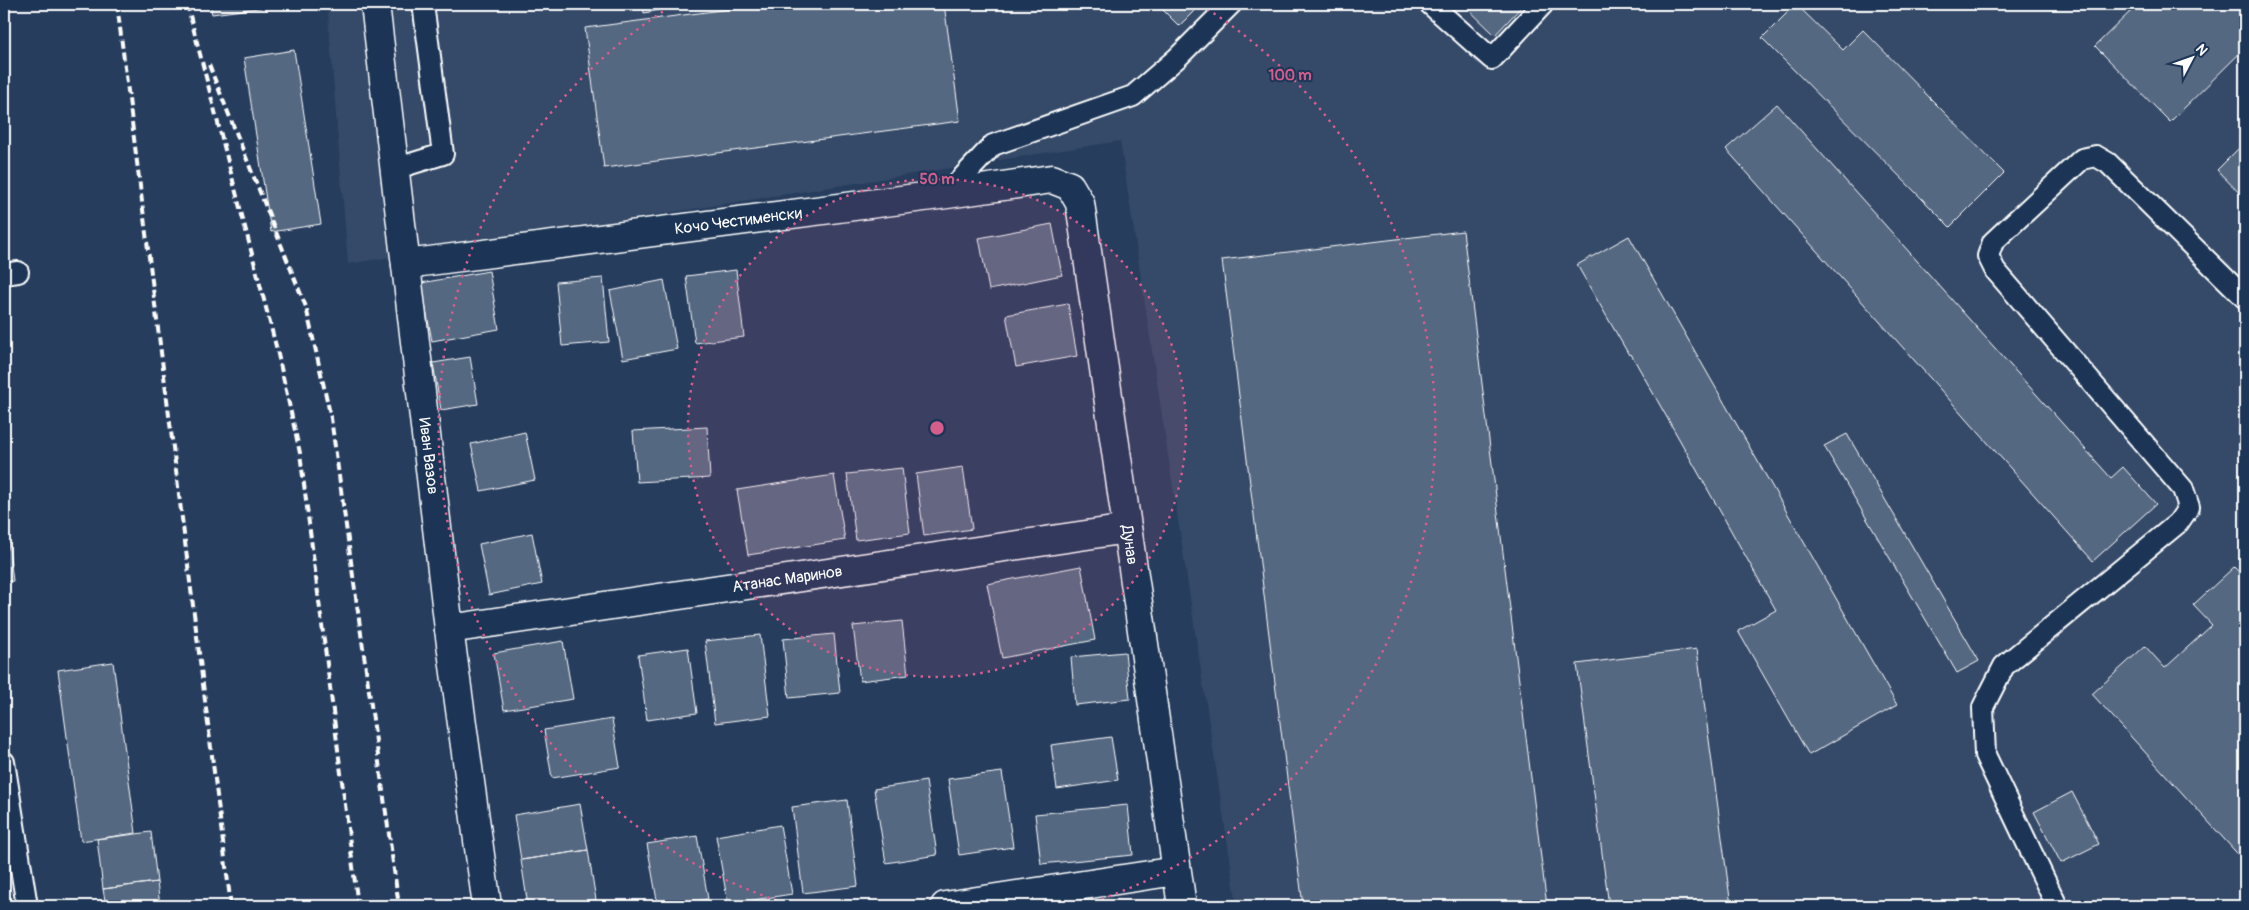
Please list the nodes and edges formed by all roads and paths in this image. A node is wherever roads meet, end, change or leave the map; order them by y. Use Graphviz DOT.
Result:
graph roads {
  1 [pos="375,4"];
  2 [pos="423,4"];
  3 [pos="1231,4"];
  4 [pos="1430,4"];
  5 [pos="1543,4"];
  6 [pos="394,169"];
  7 [pos="1070,186"];
  8 [pos="947,194"];
  9 [pos="406,264"];
  10 [pos="2245,298"];
  11 [pos="1127,529"];
  12 [pos="449,629"];
  13 [pos="4,762"];
  14 [pos="1176,871"];
  15 [pos="27,906"];
  16 [pos="488,906"];
  17 [pos="945,906"];
  18 [pos="1182,906"];
  19 [pos="2057,906"];
  1 -- 6 [label="street, Иван Вазов"];
  2 -- 6 [label="lane"];
  3 -- 8 [label="lane"];
  4 -- 5 [label="lane"];
  6 -- 9 [label="street, Иван Вазов"];
  7 -- 8 [label="street, Кочо Честименски"];
  7 -- 11 [label="street, Дунав"];
  8 -- 9 [label="street, Кочо Честименски"];
  9 -- 12 [label="street, Иван Вазов"];
  10 -- 19 [label="lane"];
  11 -- 12 [label="street, Атанас Маринов"];
  11 -- 14 [label="street, Дунав"];
  12 -- 16 [label="street, Иван Вазов"];
  13 -- 15 [label="lane"];
  14 -- 17 [label="street"];
  14 -- 18 [label="street, Дунав"];
}
